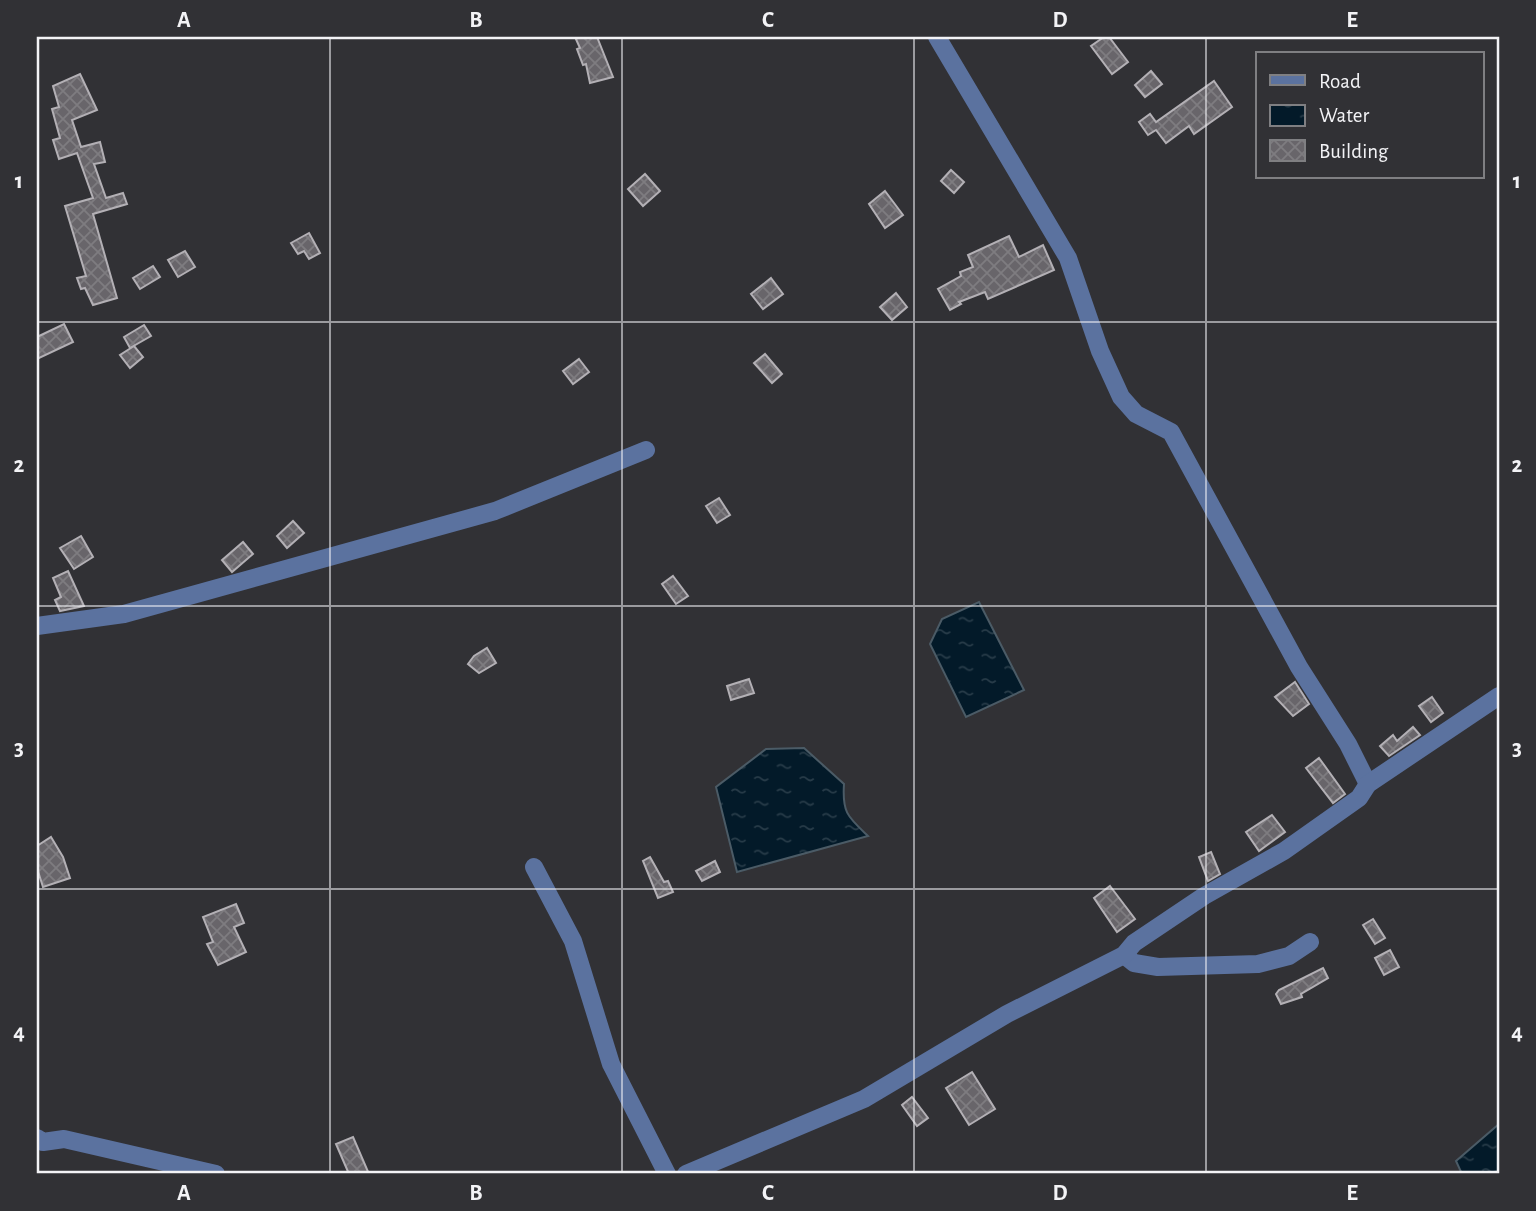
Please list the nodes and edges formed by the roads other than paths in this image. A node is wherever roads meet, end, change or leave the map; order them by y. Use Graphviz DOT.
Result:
graph roads {
  1 [pos="937,37"];
  2 [pos="646,450"];
  3 [pos="37,626"];
  4 [pos="1499,696"];
  5 [pos="1368,784"];
  6 [pos="534,867"];
  7 [pos="1310,942"];
  8 [pos="1124,955"];
  9 [pos="37,1138"];
  10 [pos="216,1174"];
  11 [pos="667,1174"];
  12 [pos="686,1174"];
  1 -- 5 [label="street"];
  2 -- 3 [label="street"];
  4 -- 5 [label="street"];
  5 -- 8 [label="street"];
  6 -- 11 [label="street"];
  7 -- 8 [label="street"];
  8 -- 12 [label="street"];
  9 -- 10 [label="street"];
}
